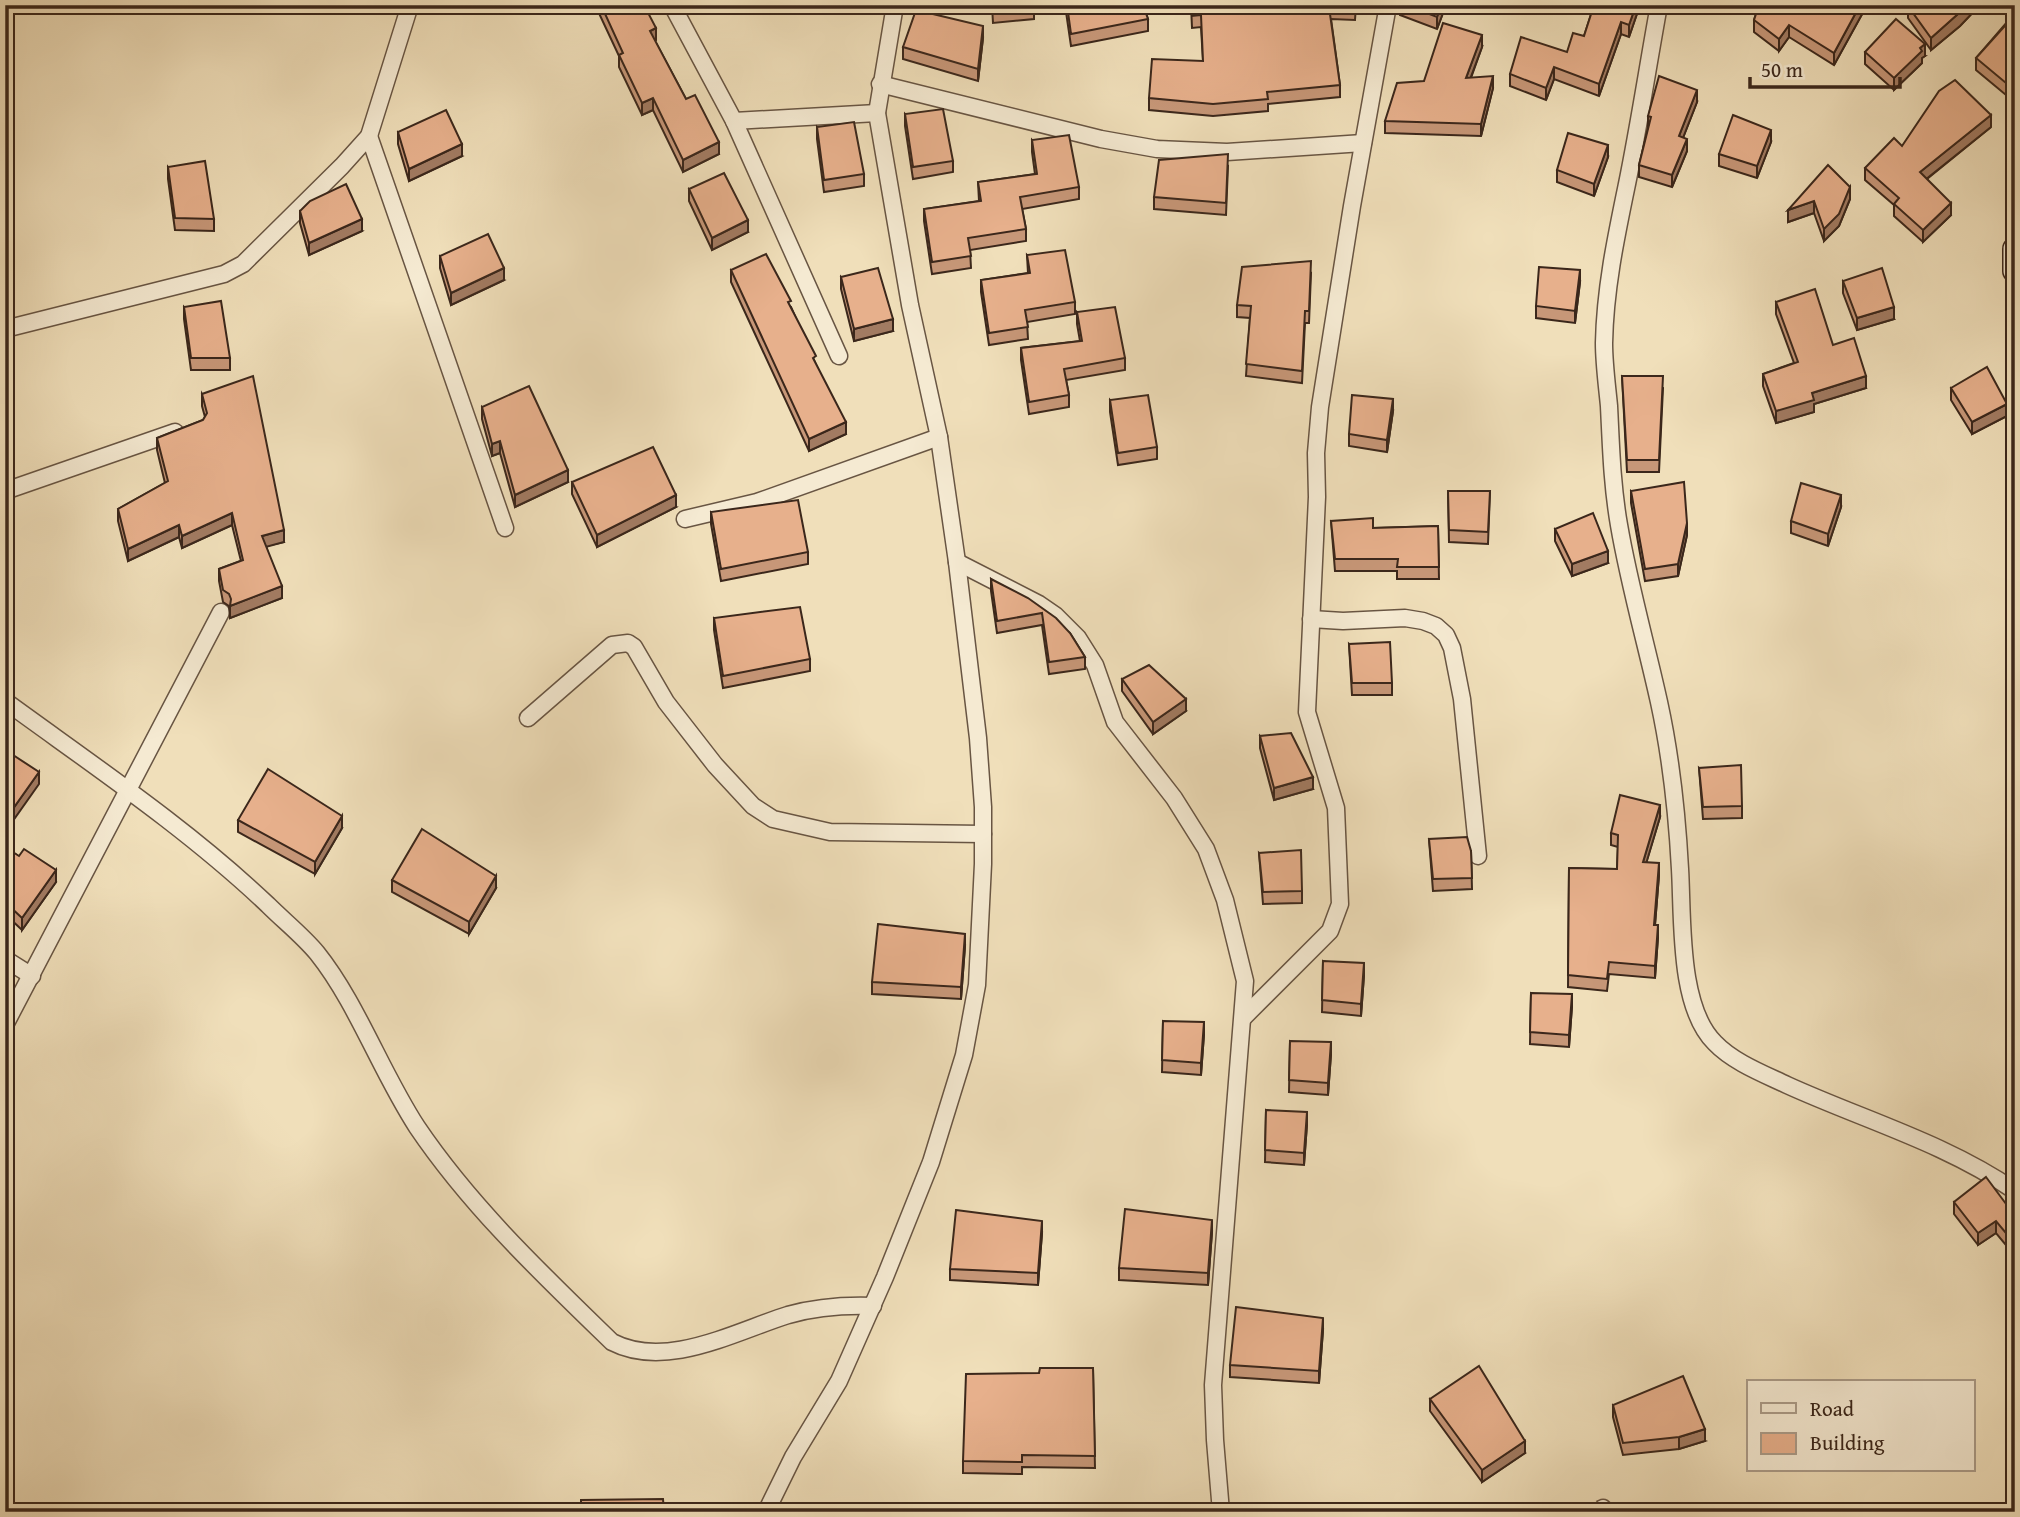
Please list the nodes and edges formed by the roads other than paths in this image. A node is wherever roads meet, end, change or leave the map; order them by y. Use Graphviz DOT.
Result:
graph roads {
  1 [pos="410,5"];
  2 [pos="671,5"];
  3 [pos="895,5"];
  4 [pos="1388,5"];
  5 [pos="1659,5"];
  6 [pos="880,85"];
  7 [pos="877,113"];
  8 [pos="734,121"];
  9 [pos="369,136"];
  10 [pos="1363,143"];
  11 [pos="2015,248"];
  12 [pos="2015,271"];
  13 [pos="5,329"];
  14 [pos="839,356"];
  15 [pos="196,425"];
  16 [pos="939,437"];
  17 [pos="5,491"];
  18 [pos="685,519"];
  19 [pos="505,528"];
  20 [pos="957,562"];
  21 [pos="221,612"];
  22 [pos="1311,619"];
  23 [pos="5,701"];
  24 [pos="528,718"];
  25 [pos="127,792"];
  26 [pos="983,834"];
  27 [pos="1478,856"];
  28 [pos="5,959"];
  29 [pos="32,976"];
  30 [pos="1243,1018"];
  31 [pos="5,1025"];
  32 [pos="2015,1191"];
  33 [pos="873,1306"];
  34 [pos="766,1512"];
  35 [pos="1221,1512"];
  1 -- 9 [label="street"];
  2 -- 8 [label="street"];
  3 -- 6 [label="street"];
  4 -- 10 [label="street"];
  5 -- 32 [label="street"];
  6 -- 7 [label="street"];
  6 -- 10 [label="street"];
  7 -- 8 [label="street"];
  7 -- 16 [label="street"];
  8 -- 14 [label="street"];
  9 -- 13 [label="street"];
  9 -- 19 [label="street"];
  10 -- 22 [label="street"];
  11 -- 12 [label="main road"];
  15 -- 17 [label="street"];
  16 -- 18 [label="street"];
  16 -- 20 [label="street"];
  20 -- 26 [label="street"];
  20 -- 30 [label="street"];
  21 -- 25 [label="street"];
  22 -- 27 [label="street"];
  22 -- 30 [label="street"];
  23 -- 25 [label="street"];
  24 -- 26 [label="street"];
  25 -- 29 [label="street"];
  25 -- 33 [label="street"];
  26 -- 33 [label="street"];
  28 -- 29 [label="street"];
  29 -- 31 [label="street"];
  30 -- 35 [label="street"];
  33 -- 34 [label="street"];
}
